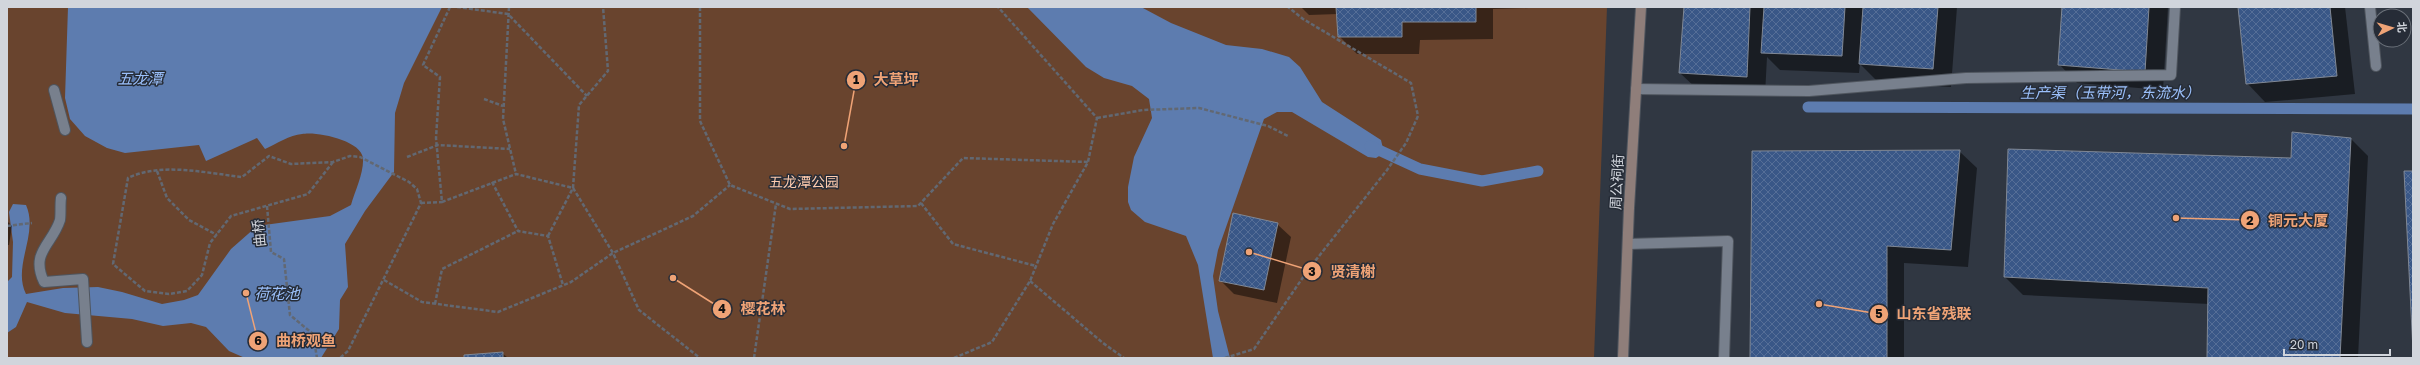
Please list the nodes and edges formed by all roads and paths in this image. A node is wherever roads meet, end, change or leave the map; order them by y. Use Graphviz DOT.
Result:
graph roads {
  1 [pos="450,7"];
  2 [pos="457,7"];
  3 [pos="509,7"];
  4 [pos="603,7"];
  5 [pos="700,7"];
  6 [pos="998,7"];
  7 [pos="1288,7"];
  8 [pos="1640,7"];
  9 [pos="2176,7"];
  10 [pos="2370,7"];
  11 [pos="508,14"];
  12 [pos="2376,66"];
  13 [pos="1636,89"];
  14 [pos="54,90"];
  15 [pos="588,96"];
  16 [pos="484,99"];
  17 [pos="503,106"];
  18 [pos="1097,118"];
  19 [pos="65,130"];
  20 [pos="1288,136"];
  21 [pos="438,145"];
  22 [pos="510,148"];
  23 [pos="407,157"];
  24 [pos="332,162"];
  25 [pos="1088,162"];
  26 [pos="157,171"];
  27 [pos="516,174"];
  28 [pos="492,182"];
  29 [pos="730,186"];
  30 [pos="573,188"];
  31 [pos="61,198"];
  32 [pos="421,202"];
  33 [pos="442,202"];
  34 [pos="921,203"];
  35 [pos="776,204"];
  36 [pos="267,206"];
  37 [pos="35,223"];
  38 [pos="8,226"];
  39 [pos="518,231"];
  40 [pos="217,235"];
  41 [pos="548,236"];
  42 [pos="1628,244"];
  43 [pos="612,253"];
  44 [pos="1036,266"];
  45 [pos="384,280"];
  46 [pos="1030,281"];
  47 [pos="563,285"];
  48 [pos="436,304"];
  49 [pos="87,342"];
  50 [pos="317,358"];
  51 [pos="340,358"];
  52 [pos="700,358"];
  53 [pos="754,358"];
  54 [pos="954,358"];
  55 [pos="1124,358"];
  56 [pos="1225,358"];
  57 [pos="1624,358"];
  58 [pos="1724,358"];
  1 -- 21 [label="path"];
  2 -- 11 [label="path"];
  3 -- 11 [label="path"];
  4 -- 15 [label="path"];
  5 -- 29 [label="path"];
  6 -- 18 [label="path"];
  7 -- 56 [label="path"];
  8 -- 13 [label="street, 周公祠街"];
  9 -- 13 [label="street"];
  10 -- 12 [label="street"];
  11 -- 15 [label="path"];
  11 -- 17 [label="path"];
  13 -- 42 [label="street, 周公祠街"];
  14 -- 19 [label="street"];
  15 -- 30 [label="path"];
  16 -- 17 [label="path"];
  17 -- 22 [label="path"];
  18 -- 20 [label="path"];
  18 -- 25 [label="path"];
  21 -- 22 [label="path"];
  21 -- 23 [label="path"];
  21 -- 33 [label="path"];
  22 -- 27 [label="path"];
  24 -- 26 [label="path"];
  24 -- 32 [label="path"];
  24 -- 36 [label="path"];
  25 -- 34 [label="path"];
  25 -- 44 [label="path"];
  26 -- 40 [label="path"];
  26 -- 40 [label="path"];
  27 -- 28 [label="path"];
  27 -- 30 [label="path"];
  28 -- 33 [label="path"];
  28 -- 39 [label="path"];
  29 -- 35 [label="path"];
  29 -- 43 [label="path"];
  30 -- 41 [label="path"];
  30 -- 43 [label="path"];
  31 -- 49 [label="street"];
  32 -- 33 [label="path"];
  32 -- 45 [label="path"];
  34 -- 35 [label="path"];
  34 -- 44 [label="path"];
  35 -- 53 [label="path"];
  36 -- 40 [label="path"];
  36 -- 50 [label="path, 曲桥"];
  37 -- 38 [label="path"];
  39 -- 41 [label="path"];
  39 -- 48 [label="path"];
  41 -- 47 [label="path"];
  42 -- 57 [label="street, 周公祠街"];
  42 -- 58 [label="street"];
  43 -- 47 [label="path"];
  43 -- 52 [label="path"];
  44 -- 46 [label="path"];
  45 -- 48 [label="path"];
  45 -- 51 [label="path"];
  46 -- 54 [label="path"];
  46 -- 55 [label="path"];
  47 -- 48 [label="path"];
}
